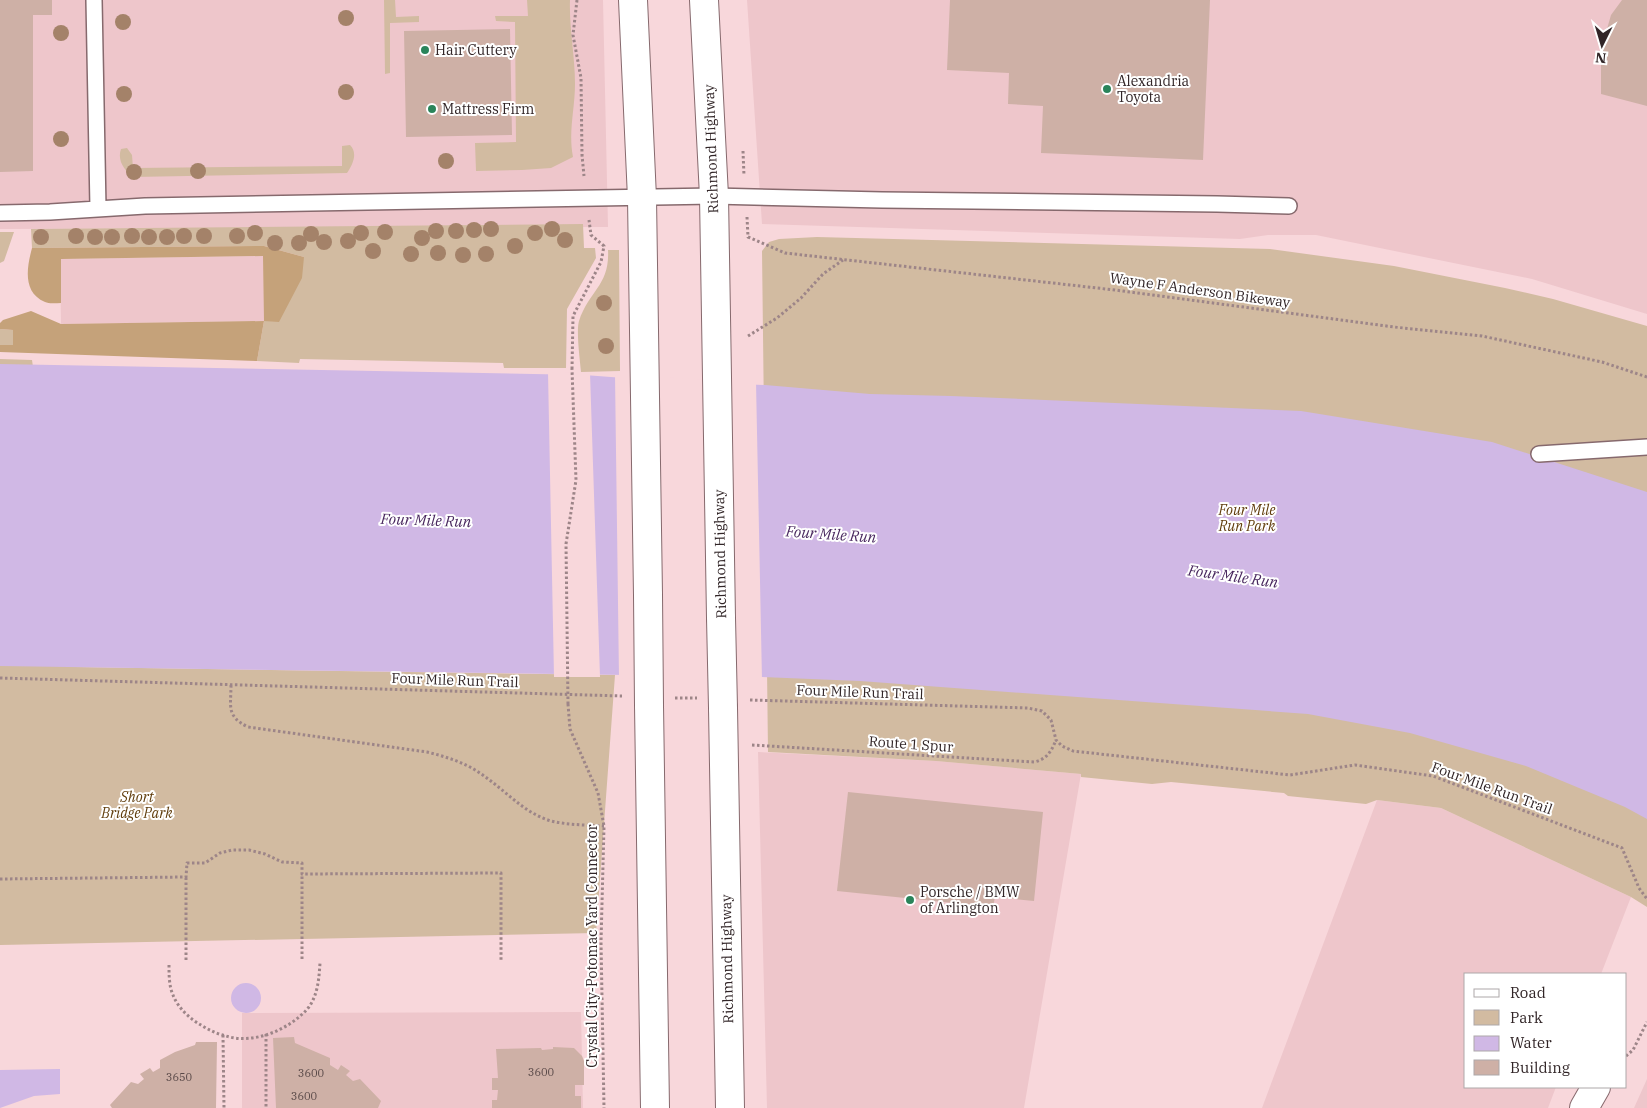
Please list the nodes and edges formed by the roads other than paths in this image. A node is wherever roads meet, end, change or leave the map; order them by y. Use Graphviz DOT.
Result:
graph roads {
  1 [pos="94,0"];
  2 [pos="633,0"];
  3 [pos="704,0"];
  4 [pos="714,196"];
  5 [pos="642,198"];
  6 [pos="1289,206"];
  7 [pos="98,208"];
  8 [pos="0,213"];
  9 [pos="1647,446"];
  10 [pos="1539,454"];
  11 [pos="1595,1088"];
  12 [pos="654,1108"];
  13 [pos="730,1108"];
  14 [pos="1584,1108"];
  1 -- 7 [label="lane"];
  2 -- 5 [label="main road"];
  3 -- 4 [label="main road, Richmond Highway"];
  4 -- 5 [label="lane"];
  4 -- 6 [label="lane"];
  4 -- 13 [label="main road, Richmond Highway, bridge"];
  5 -- 7 [label="lane"];
  5 -- 12 [label="main road, bridge"];
  7 -- 8 [label="lane"];
  9 -- 10 [label="lane"];
  11 -- 14 [label="main road"];
}
